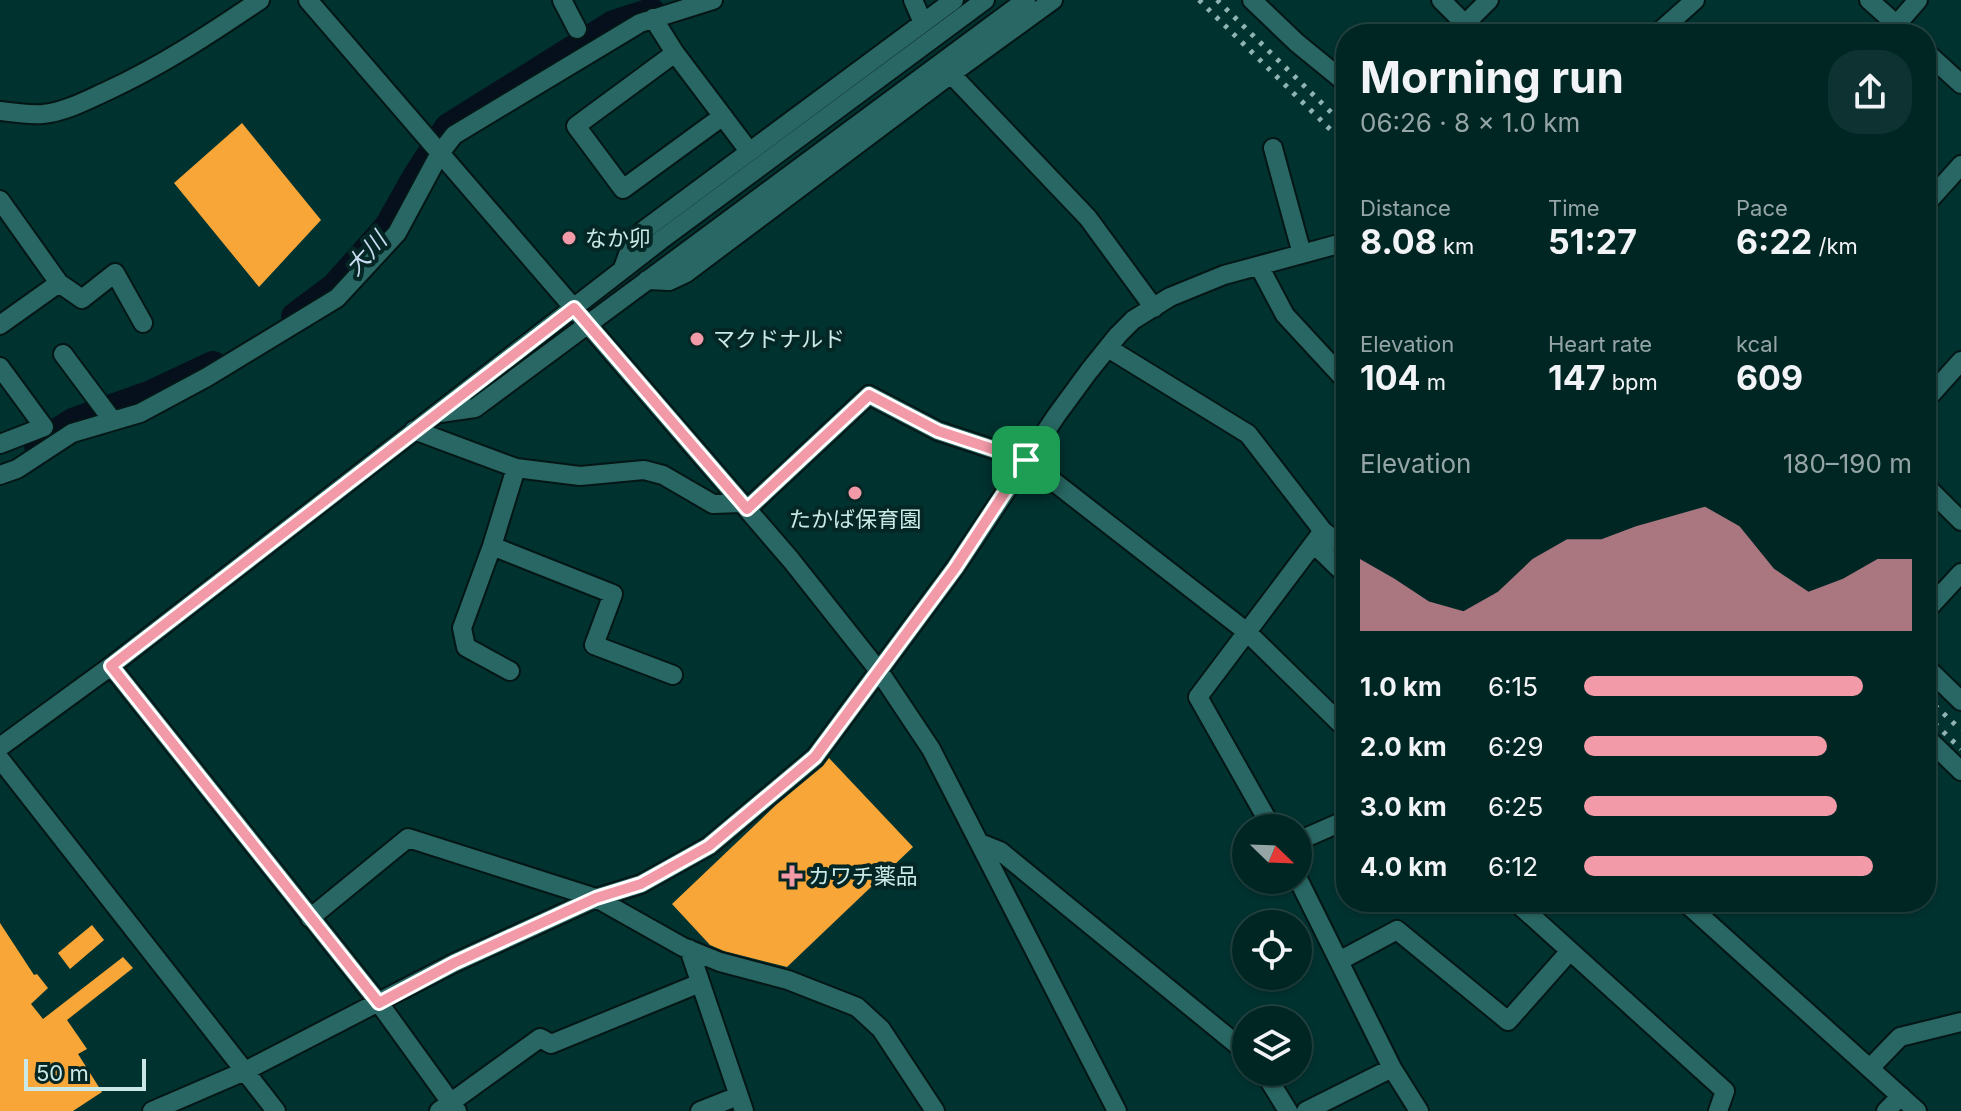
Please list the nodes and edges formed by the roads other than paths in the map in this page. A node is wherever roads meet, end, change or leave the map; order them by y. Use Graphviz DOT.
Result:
graph roads {
  1 [pos="260,0"];
  2 [pos="308,0"];
  3 [pos="562,0"];
  4 [pos="713,0"];
  5 [pos="913,0"];
  6 [pos="954,0"];
  7 [pos="985,0"];
  8 [pos="1026,0"];
  9 [pos="1053,0"];
  10 [pos="1252,0"];
  11 [pos="1441,0"];
  12 [pos="1489,0"];
  13 [pos="1695,0"];
  14 [pos="1869,0"];
  15 [pos="1918,0"];
  16 [pos="653,18"];
  17 [pos="923,23"];
  18 [pos="1465,24"];
  19 [pos="1473,24"];
  20 [pos="1668,24"];
  21 [pos="1891,24"];
  22 [pos="1902,24"];
  23 [pos="577,29"];
  24 [pos="675,53"];
  25 [pos="1936,61"];
  26 [pos="951,74"];
  27 [pos="1336,75"];
  28 [pos="1961,84"];
  29 [pos="0,111"];
  30 [pos="723,116"];
  31 [pos="1273,148"];
  32 [pos="749,151"];
  33 [pos="440,153"];
  34 [pos="1961,165"];
  35 [pos="1936,193"];
  36 [pos="0,200"];
  37 [pos="1336,245"];
  38 [pos="1302,254"];
  39 [pos="1259,266"];
  40 [pos="623,268"];
  41 [pos="647,280"];
  42 [pos="59,283"];
  43 [pos="574,308"];
  44 [pos="1154,308"];
  45 [pos="143,323"];
  46 [pos="587,324"];
  47 [pos="0,325"];
  48 [pos="1108,348"];
  49 [pos="63,354"];
  50 [pos="1961,361"];
  51 [pos="0,367"];
  52 [pos="1336,370"];
  53 [pos="1936,389"];
  54 [pos="437,413"];
  55 [pos="113,421"];
  56 [pos="414,430"];
  57 [pos="0,444"];
  58 [pos="1026,460"];
  59 [pos="516,468"];
  60 [pos="0,475"];
  61 [pos="1936,496"];
  62 [pos="745,506"];
  63 [pos="1961,521"];
  64 [pos="1318,538"];
  65 [pos="1336,544"];
  66 [pos="492,546"];
  67 [pos="1336,562"];
  68 [pos="1961,573"];
  69 [pos="1936,600"];
  70 [pos="1247,632"];
  71 [pos="111,666"];
  72 [pos="510,671"];
  73 [pos="879,671"];
  74 [pos="673,675"];
  75 [pos="1936,677"];
  76 [pos="1961,701"];
  77 [pos="1336,719"];
  78 [pos="0,747"];
  79 [pos="1936,747"];
  80 [pos="0,759"];
  81 [pos="1961,771"];
  82 [pos="1264,814"];
  83 [pos="1336,824"];
  84 [pos="1312,835"];
  85 [pos="980,843"];
  86 [pos="1306,894"];
  87 [pos="596,898"];
  88 [pos="1527,912"];
  89 [pos="1696,912"];
  90 [pos="310,918"];
  91 [pos="689,949"];
  92 [pos="1570,951"];
  93 [pos="1339,961"];
  94 [pos="700,983"];
  95 [pos="379,1003"];
  96 [pos="1961,1022"];
  97 [pos="1232,1041"];
  98 [pos="1392,1068"];
  99 [pos="1870,1068"];
  100 [pos="245,1071"];
  101 [pos="1273,1086"];
  102 [pos="1901,1096"];
  103 [pos="741,1103"];
  104 [pos="449,1108"];
  105 [pos="152,1111"];
  106 [pos="276,1111"];
  107 [pos="700,1111"];
  108 [pos="935,1111"];
  109 [pos="1117,1111"];
  110 [pos="1288,1111"];
  111 [pos="1306,1111"];
  112 [pos="1419,1111"];
  113 [pos="1718,1111"];
  114 [pos="1886,1111"];
  115 [pos="1917,1111"];
  1 -- 29 [label="street"];
  2 -- 33 [label="street"];
  3 -- 23 [label="street"];
  4 -- 16 [label="street"];
  5 -- 17 [label="street"];
  6 -- 17 [label="street"];
  7 -- 40 [label="street"];
  8 -- 41 [label="street"];
  9 -- 26 [label="street"];
  10 -- 27 [label="street"];
  11 -- 18 [label="street"];
  12 -- 19 [label="street"];
  13 -- 20 [label="street"];
  14 -- 21 [label="street"];
  15 -- 22 [label="street"];
  16 -- 24 [label="street"];
  16 -- 33 [label="street"];
  17 -- 32 [label="street"];
  24 -- 30 [label="street"];
  24 -- 30 [label="street"];
  25 -- 28 [label="street"];
  26 -- 41 [label="street"];
  26 -- 44 [label="street"];
  30 -- 32 [label="street"];
  31 -- 38 [label="street"];
  32 -- 40 [label="street"];
  33 -- 43 [label="street"];
  33 -- 55 [label="street"];
  34 -- 35 [label="street"];
  36 -- 42 [label="street"];
  37 -- 38 [label="street"];
  38 -- 39 [label="street"];
  39 -- 44 [label="street"];
  39 -- 52 [label="street"];
  40 -- 43 [label="street"];
  41 -- 46 [label="street"];
  42 -- 45 [label="street"];
  42 -- 47 [label="street"];
  43 -- 46 [label="street"];
  43 -- 54 [label="street"];
  44 -- 48 [label="street"];
  46 -- 54 [label="street"];
  46 -- 62 [label="street"];
  48 -- 58 [label="street"];
  48 -- 64 [label="street"];
  49 -- 55 [label="street"];
  50 -- 53 [label="street"];
  51 -- 57 [label="street"];
  54 -- 56 [label="street"];
  55 -- 60 [label="street"];
  56 -- 59 [label="street"];
  56 -- 71 [label="street"];
  58 -- 62 [label="street"];
  58 -- 70 [label="street"];
  58 -- 73 [label="street"];
  59 -- 62 [label="street"];
  59 -- 66 [label="street"];
  61 -- 63 [label="street"];
  62 -- 73 [label="street"];
  64 -- 65 [label="street"];
  64 -- 67 [label="street"];
  64 -- 70 [label="street"];
  66 -- 72 [label="street"];
  66 -- 74 [label="street"];
  68 -- 69 [label="street"];
  70 -- 77 [label="street"];
  70 -- 82 [label="street"];
  71 -- 78 [label="street"];
  71 -- 90 [label="street"];
  73 -- 85 [label="street"];
  73 -- 87 [label="street"];
  75 -- 76 [label="street"];
  79 -- 81 [label="street"];
  80 -- 100 [label="street"];
  83 -- 84 [label="street"];
  85 -- 97 [label="street"];
  85 -- 109 [label="street"];
  86 -- 93 [label="street"];
  87 -- 90 [label="street"];
  87 -- 91 [label="street"];
  87 -- 95 [label="street"];
  88 -- 92 [label="street"];
  89 -- 99 [label="street"];
  90 -- 95 [label="street"];
  91 -- 94 [label="street"];
  91 -- 108 [label="street"];
  92 -- 93 [label="street"];
  92 -- 113 [label="street"];
  93 -- 98 [label="street"];
  94 -- 103 [label="street"];
  94 -- 104 [label="street"];
  95 -- 100 [label="street"];
  95 -- 104 [label="street"];
  96 -- 99 [label="street"];
  98 -- 111 [label="street"];
  98 -- 112 [label="street"];
  99 -- 102 [label="street"];
  100 -- 105 [label="street"];
  100 -- 106 [label="street"];
  101 -- 110 [label="street"];
  102 -- 114 [label="street"];
  102 -- 115 [label="street"];
  103 -- 107 [label="street"];
}
